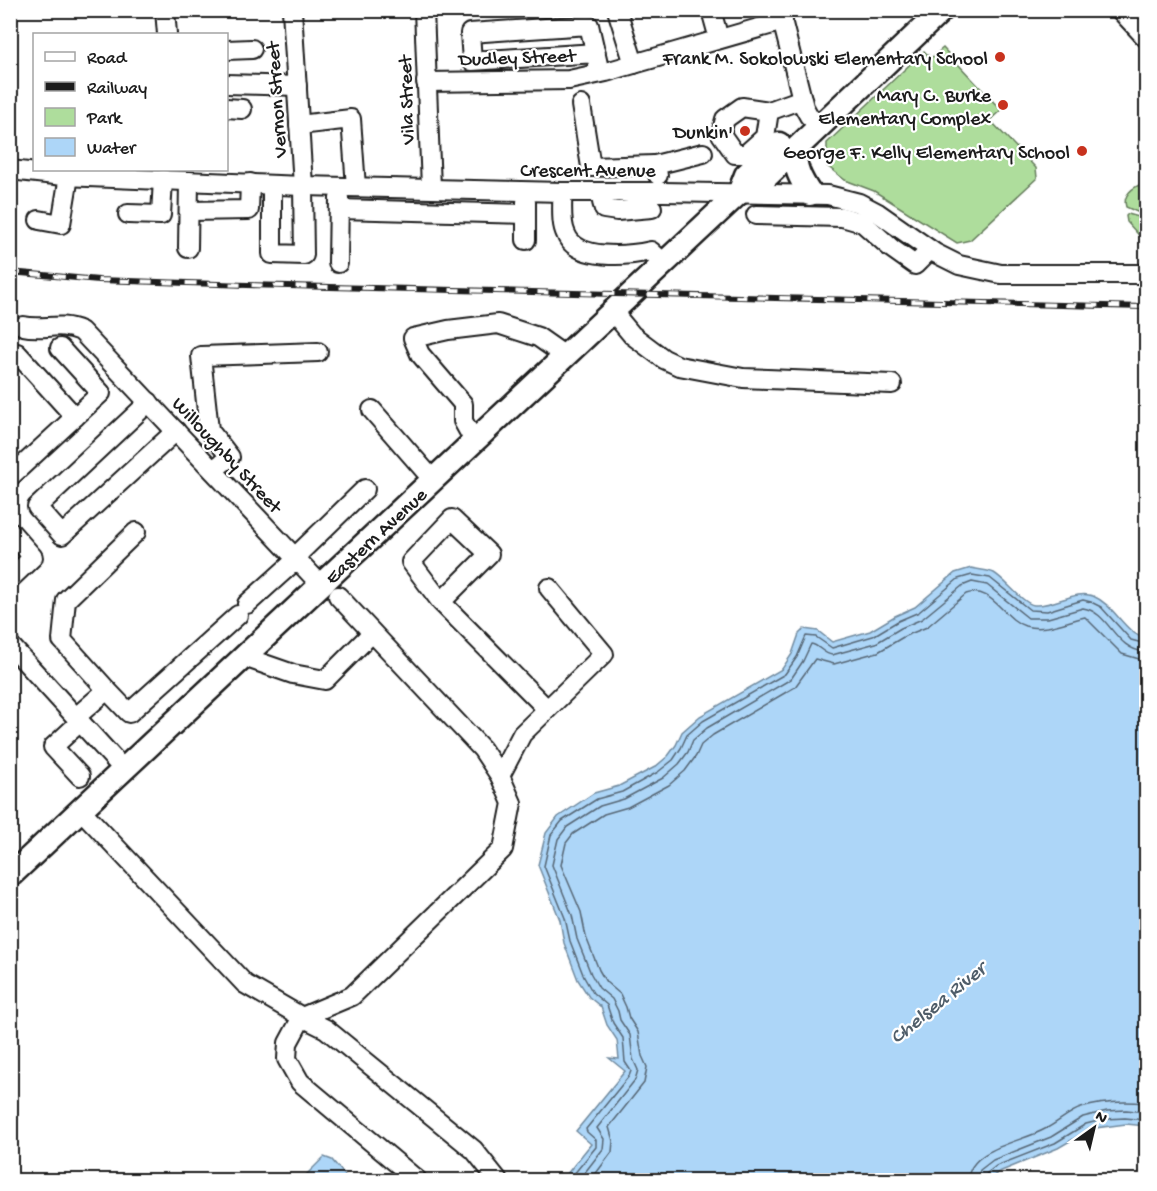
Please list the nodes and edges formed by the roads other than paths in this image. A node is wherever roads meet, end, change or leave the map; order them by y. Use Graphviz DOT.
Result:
graph roads {
  1 [pos="165,10"];
  2 [pos="292,10"];
  3 [pos="423,10"];
  4 [pos="618,10"];
  5 [pos="711,10"];
  6 [pos="922,10"];
  7 [pos="942,10"];
  8 [pos="1119,10"];
  9 [pos="781,16"];
  10 [pos="167,33"];
  11 [pos="1146,38"];
  12 [pos="719,39"];
  13 [pos="228,50"];
  14 [pos="252,50"];
  15 [pos="596,53"];
  16 [pos="634,64"];
  17 [pos="600,73"];
  18 [pos="426,82"];
  19 [pos="228,84"];
  20 [pos="297,86"];
  21 [pos="581,105"];
  22 [pos="769,111"];
  23 [pos="810,114"];
  24 [pos="299,125"];
  25 [pos="778,145"];
  26 [pos="703,153"];
  27 [pos="655,165"];
  28 [pos="10,170"];
  29 [pos="96,173"];
  30 [pos="69,176"];
  31 [pos="175,177"];
  32 [pos="250,183"];
  33 [pos="272,184"];
  34 [pos="303,186"];
  35 [pos="348,187"];
  36 [pos="431,188"];
  37 [pos="526,191"];
  38 [pos="562,192"];
  39 [pos="603,192"];
  40 [pos="663,192"];
  41 [pos="739,193"];
  42 [pos="800,194"];
  43 [pos="652,208"];
  44 [pos="339,209"];
  45 [pos="189,211"];
  46 [pos="128,214"];
  47 [pos="526,214"];
  48 [pos="756,215"];
  49 [pos="789,215"];
  50 [pos="39,220"];
  51 [pos="526,240"];
  52 [pos="188,248"];
  53 [pos="930,250"];
  54 [pos="338,263"];
  55 [pos="664,263"];
  56 [pos="1146,274"];
  57 [pos="612,311"];
  58 [pos="22,326"];
  59 [pos="60,348"];
  60 [pos="318,352"];
  61 [pos="17,353"];
  62 [pos="565,356"];
  63 [pos="892,384"];
  64 [pos="149,402"];
  65 [pos="372,410"];
  66 [pos="75,417"];
  67 [pos="176,430"];
  68 [pos="474,441"];
  69 [pos="213,470"];
  70 [pos="10,477"];
  71 [pos="433,480"];
  72 [pos="365,489"];
  73 [pos="10,531"];
  74 [pos="136,532"];
  75 [pos="296,558"];
  76 [pos="10,579"];
  77 [pos="549,588"];
  78 [pos="329,591"];
  79 [pos="441,603"];
  80 [pos="372,633"];
  81 [pos="10,645"];
  82 [pos="244,657"];
  83 [pos="107,690"];
  84 [pos="547,710"];
  85 [pos="78,719"];
  86 [pos="124,770"];
  87 [pos="80,776"];
  88 [pos="500,776"];
  89 [pos="81,810"];
  90 [pos="10,876"];
  91 [pos="302,1017"];
  92 [pos="417,1180"];
  93 [pos="498,1180"];
  1 -- 10 [label="street"];
  2 -- 20 [label="street, Vernon Street"];
  3 -- 18 [label="street, Vila Street"];
  4 -- 16 [label="street"];
  5 -- 12 [label="street"];
  6 -- 23 [label="main road, Eastern Avenue"];
  7 -- 23 [label="main road, Eastern Avenue"];
  8 -- 11 [label="street"];
  9 -- 12 [label="street, Dudley Street"];
  9 -- 23 [label="street"];
  12 -- 16 [label="street, Dudley Street"];
  13 -- 14 [label="street"];
  15 -- 15 [label="street"];
  15 -- 17 [label="street"];
  16 -- 17 [label="street, Dudley Street"];
  17 -- 18 [label="street, Dudley Street"];
  18 -- 36 [label="street, Vila Street"];
  19 -- 20 [label="street"];
  20 -- 24 [label="street, Vernon Street"];
  21 -- 27 [label="street"];
  22 -- 23 [label="street"];
  22 -- 25 [label="street"];
  22 -- 25 [label="street"];
  23 -- 25 [label="main road, Eastern Avenue"];
  24 -- 34 [label="street, Vernon Street"];
  24 -- 35 [label="street"];
  25 -- 41 [label="main road, Eastern Avenue"];
  25 -- 42 [label="main road"];
  26 -- 27 [label="street"];
  27 -- 40 [label="street"];
  28 -- 30 [label="street, Crescent Avenue"];
  29 -- 30 [label="street, Crescent Avenue"];
  29 -- 31 [label="street, Crescent Avenue"];
  30 -- 50 [label="street"];
  31 -- 32 [label="street, Crescent Avenue"];
  31 -- 45 [label="street"];
  31 -- 46 [label="street"];
  32 -- 33 [label="street, Crescent Avenue"];
  32 -- 45 [label="street"];
  33 -- 34 [label="street, Crescent Avenue"];
  33 -- 34 [label="street, Vernon Street"];
  34 -- 35 [label="street, Crescent Avenue"];
  35 -- 36 [label="street, Crescent Avenue"];
  35 -- 44 [label="street"];
  36 -- 37 [label="street, Crescent Avenue"];
  37 -- 38 [label="street, Crescent Avenue"];
  37 -- 47 [label="street"];
  38 -- 39 [label="street, Crescent Avenue"];
  38 -- 55 [label="street"];
  39 -- 40 [label="street, Crescent Avenue"];
  39 -- 43 [label="street"];
  40 -- 41 [label="street, Crescent Avenue"];
  41 -- 42 [label="street, Crescent Avenue"];
  41 -- 55 [label="main road, Eastern Avenue"];
  42 -- 49 [label="street"];
  42 -- 53 [label="street, Crescent Avenue"];
  44 -- 47 [label="street"];
  44 -- 54 [label="street"];
  45 -- 52 [label="street"];
  47 -- 51 [label="street"];
  48 -- 49 [label="street"];
  49 -- 53 [label="street"];
  53 -- 56 [label="street, Crescent Avenue"];
  55 -- 57 [label="main road, Eastern Avenue"];
  57 -- 62 [label="main road, Eastern Avenue"];
  57 -- 63 [label="street"];
  58 -- 64 [label="street, Willoughby Street"];
  59 -- 66 [label="street"];
  60 -- 69 [label="street"];
  61 -- 66 [label="street"];
  62 -- 68 [label="main road, Eastern Avenue"];
  62 -- 68 [label="street"];
  64 -- 67 [label="street, Willoughby Street"];
  64 -- 67 [label="street"];
  65 -- 71 [label="street"];
  66 -- 70 [label="street"];
  67 -- 69 [label="street, Willoughby Street"];
  68 -- 71 [label="main road, Eastern Avenue"];
  69 -- 75 [label="street, Willoughby Street"];
  71 -- 78 [label="main road, Eastern Avenue"];
  72 -- 75 [label="street"];
  73 -- 76 [label="street"];
  74 -- 83 [label="street"];
  75 -- 78 [label="street, Willoughby Street"];
  75 -- 83 [label="street"];
  77 -- 84 [label="street"];
  78 -- 80 [label="street, Willoughby Street"];
  78 -- 82 [label="main road, Eastern Avenue"];
  79 -- 79 [label="street"];
  79 -- 84 [label="street"];
  80 -- 82 [label="street"];
  80 -- 88 [label="street, Willoughby Street"];
  81 -- 85 [label="street"];
  82 -- 86 [label="main road, Eastern Avenue"];
  83 -- 85 [label="street"];
  84 -- 88 [label="street"];
  85 -- 86 [label="street"];
  85 -- 87 [label="street"];
  86 -- 89 [label="main road, Eastern Avenue"];
  88 -- 91 [label="street, Willoughby Street"];
  89 -- 90 [label="main road, Eastern Avenue"];
  89 -- 91 [label="street"];
  91 -- 92 [label="street"];
  91 -- 93 [label="street"];
}
